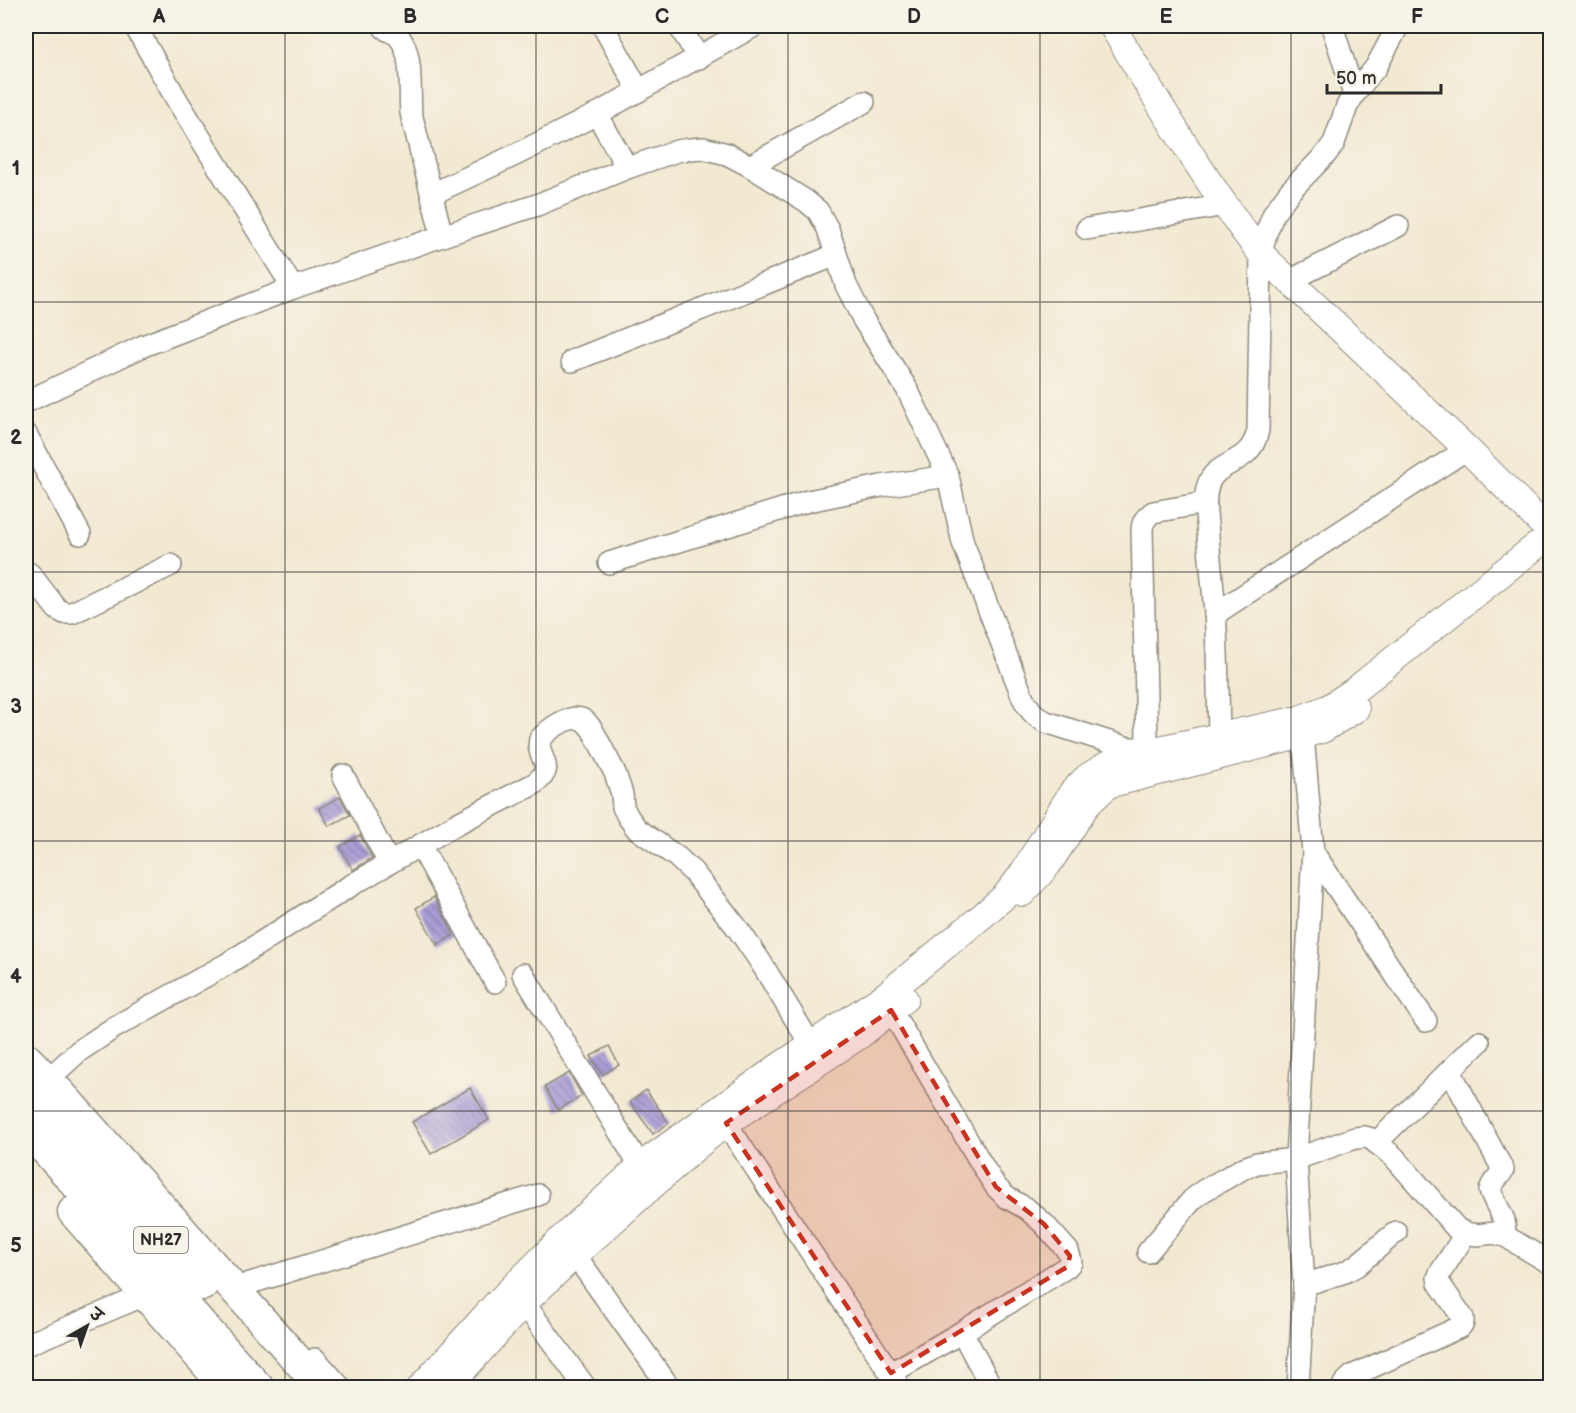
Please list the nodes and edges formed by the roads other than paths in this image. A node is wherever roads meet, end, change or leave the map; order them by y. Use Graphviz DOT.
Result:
graph roads {
  1 [pos="135,26"];
  2 [pos="383,26"];
  3 [pos="603,26"];
  4 [pos="679,26"];
  5 [pos="754,26"];
  6 [pos="1112,26"];
  7 [pos="1332,26"];
  8 [pos="1398,26"];
  9 [pos="699,58"];
  10 [pos="639,91"];
  11 [pos="1354,94"];
  12 [pos="864,102"];
  13 [pos="597,114"];
  14 [pos="750,166"];
  15 [pos="627,168"];
  16 [pos="432,194"];
  17 [pos="1225,205"];
  18 [pos="1398,226"];
  19 [pos="1087,229"];
  20 [pos="442,236"];
  21 [pos="1261,254"];
  22 [pos="836,255"];
  23 [pos="1289,281"];
  24 [pos="293,288"];
  25 [pos="572,361"];
  26 [pos="26,402"];
  27 [pos="26,434"];
  28 [pos="1467,449"];
  29 [pos="948,476"];
  30 [pos="1205,503"];
  31 [pos="80,534"];
  32 [pos="1545,540"];
  33 [pos="609,563"];
  34 [pos="171,565"];
  35 [pos="26,572"];
  36 [pos="1215,614"];
  37 [pos="1303,735"];
  38 [pos="1219,736"];
  39 [pos="343,775"];
  40 [pos="420,844"];
  41 [pos="1313,852"];
  42 [pos="388,863"];
  43 [pos="523,974"];
  44 [pos="495,982"];
  45 [pos="891,1011"];
  46 [pos="1426,1021"];
  47 [pos="26,1041"];
  48 [pos="1479,1042"];
  49 [pos="811,1045"];
  50 [pos="26,1058"];
  51 [pos="1450,1071"];
  52 [pos="56,1072"];
  53 [pos="26,1094"];
  54 [pos="726,1123"];
  55 [pos="26,1131"];
  56 [pos="1376,1143"];
  57 [pos="26,1158"];
  58 [pos="1296,1158"];
  59 [pos="640,1166"];
  60 [pos="538,1195"];
  61 [pos="1396,1232"];
  62 [pos="1466,1233"];
  63 [pos="1505,1236"];
  64 [pos="1148,1252"];
  65 [pos="575,1255"];
  66 [pos="1551,1263"];
  67 [pos="247,1284"];
  68 [pos="1304,1285"];
  69 [pos="145,1295"];
  70 [pos="524,1303"];
  71 [pos="962,1332"];
  72 [pos="26,1345"];
  73 [pos="895,1380"];
  74 [pos="227,1388"];
  75 [pos="259,1388"];
  76 [pos="294,1388"];
  77 [pos="322,1388"];
  78 [pos="341,1388"];
  79 [pos="420,1388"];
  80 [pos="447,1388"];
  81 [pos="586,1388"];
  82 [pos="670,1388"];
  83 [pos="992,1388"];
  84 [pos="1299,1388"];
  85 [pos="1343,1388"];
  1 -- 24 [label="street"];
  2 -- 16 [label="street"];
  3 -- 10 [label="street"];
  4 -- 9 [label="street"];
  5 -- 9 [label="street"];
  6 -- 17 [label="main road"];
  7 -- 11 [label="street"];
  8 -- 11 [label="street"];
  9 -- 10 [label="street"];
  10 -- 13 [label="street"];
  11 -- 21 [label="street"];
  12 -- 14 [label="street"];
  13 -- 15 [label="street"];
  13 -- 16 [label="street"];
  14 -- 15 [label="street"];
  14 -- 22 [label="street"];
  15 -- 20 [label="street"];
  16 -- 20 [label="street"];
  17 -- 19 [label="street"];
  17 -- 21 [label="main road"];
  18 -- 23 [label="street"];
  20 -- 24 [label="street"];
  21 -- 23 [label="main road"];
  21 -- 30 [label="street"];
  22 -- 25 [label="street"];
  22 -- 29 [label="street"];
  23 -- 28 [label="main road"];
  24 -- 26 [label="street"];
  27 -- 31 [label="street"];
  28 -- 32 [label="main road"];
  28 -- 36 [label="street"];
  29 -- 30 [label="street"];
  29 -- 33 [label="street"];
  30 -- 36 [label="street"];
  32 -- 37 [label="main road"];
  32 -- 38 [label="main road"];
  34 -- 35 [label="street"];
  36 -- 38 [label="street"];
  37 -- 41 [label="street"];
  37 -- 45 [label="main road"];
  38 -- 49 [label="main road"];
  39 -- 42 [label="street"];
  40 -- 42 [label="street"];
  40 -- 44 [label="street"];
  40 -- 49 [label="street"];
  41 -- 46 [label="street"];
  41 -- 58 [label="street"];
  42 -- 52 [label="street"];
  43 -- 59 [label="street"];
  45 -- 54 [label="main road"];
  45 -- 71 [label="street"];
  47 -- 52 [label="street"];
  48 -- 51 [label="street"];
  49 -- 59 [label="main road"];
  50 -- 77 [label="highway"];
  51 -- 56 [label="street"];
  51 -- 63 [label="street"];
  52 -- 67 [label="street"];
  53 -- 76 [label="highway, NH27"];
  54 -- 65 [label="main road"];
  54 -- 73 [label="street"];
  55 -- 75 [label="highway, NH27"];
  56 -- 58 [label="street"];
  56 -- 62 [label="street"];
  57 -- 69 [label="highway"];
  58 -- 64 [label="street"];
  58 -- 68 [label="street"];
  59 -- 79 [label="main road"];
  60 -- 67 [label="street"];
  61 -- 68 [label="street"];
  62 -- 63 [label="street"];
  62 -- 85 [label="street"];
  63 -- 66 [label="street"];
  65 -- 70 [label="main road"];
  65 -- 82 [label="street"];
  67 -- 78 [label="street"];
  68 -- 84 [label="street"];
  69 -- 72 [label="street"];
  69 -- 74 [label="highway"];
  70 -- 80 [label="main road"];
  70 -- 81 [label="street"];
  71 -- 73 [label="street"];
  71 -- 83 [label="street"];
}
